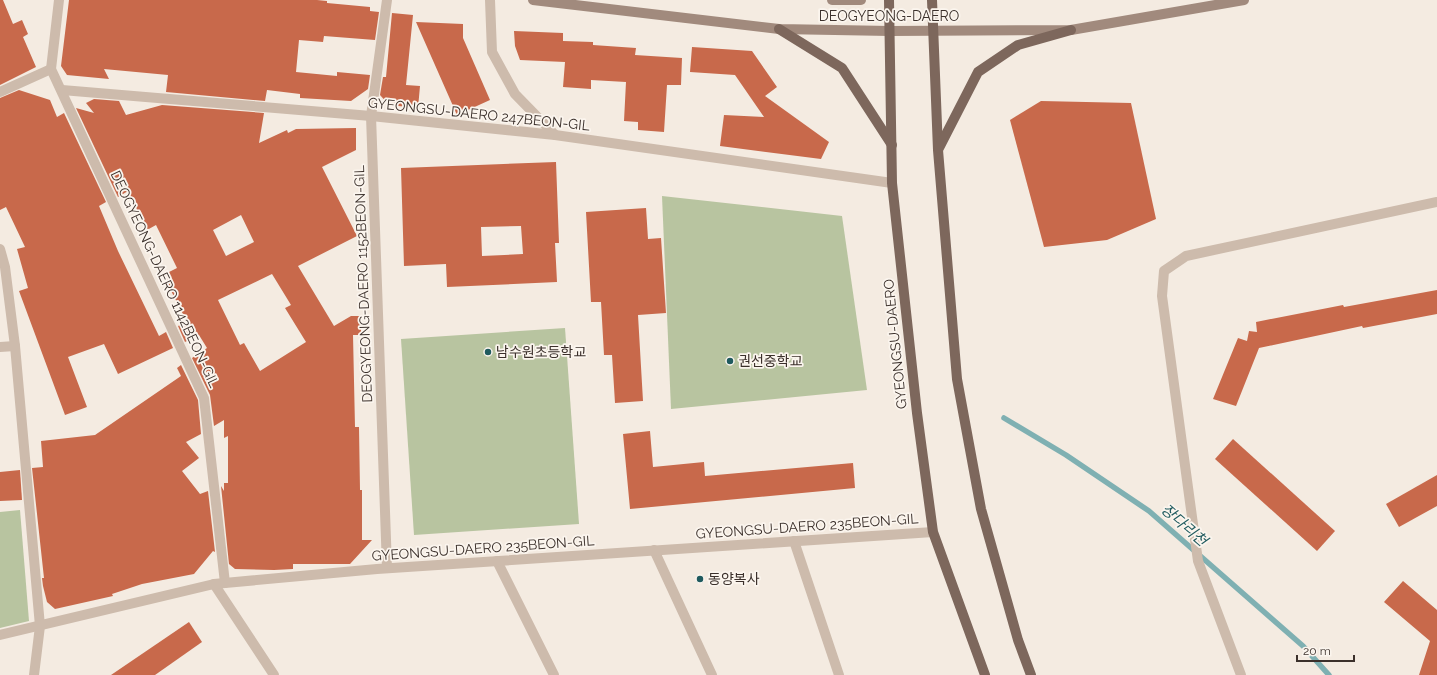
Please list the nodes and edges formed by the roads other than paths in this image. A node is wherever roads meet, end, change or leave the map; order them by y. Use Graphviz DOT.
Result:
graph roads {
  1 [pos="59,0"];
  2 [pos="387,0"];
  3 [pos="490,0"];
  4 [pos="533,0"];
  5 [pos="832,0"];
  6 [pos="861,0"];
  7 [pos="889,0"];
  8 [pos="932,0"];
  9 [pos="1244,0"];
  10 [pos="779,29"];
  11 [pos="1072,30"];
  12 [pos="890,31"];
  13 [pos="934,31"];
  14 [pos="51,69"];
  15 [pos="62,90"];
  16 [pos="0,92"];
  17 [pos="371,116"];
  18 [pos="555,135"];
  19 [pos="892,145"];
  20 [pos="938,150"];
  21 [pos="892,183"];
  22 [pos="1437,202"];
  23 [pos="0,249"];
  24 [pos="15,346"];
  25 [pos="0,347"];
  26 [pos="933,532"];
  27 [pos="794,541"];
  28 [pos="654,550"];
  29 [pos="497,561"];
  30 [pos="388,568"];
  31 [pos="225,583"];
  32 [pos="214,584"];
  33 [pos="40,626"];
  34 [pos="0,635"];
  35 [pos="34,675"];
  36 [pos="274,675"];
  37 [pos="554,675"];
  38 [pos="712,675"];
  39 [pos="839,675"];
  40 [pos="985,675"];
  41 [pos="1031,675"];
  42 [pos="1241,675"];
  1 -- 14 [label="street"];
  2 -- 17 [label="street, DEOGYEONG-DAERO 1152BEON-GIL"];
  3 -- 18 [label="street"];
  4 -- 10 [label="main road, DEOGYEONG-DAERO"];
  5 -- 6 [label="main road"];
  7 -- 12 [label="main road, GYEONGSU-DAERO"];
  8 -- 13 [label="main road"];
  9 -- 11 [label="main road, DEOGYEONG-DAERO"];
  10 -- 12 [label="main road, DEOGYEONG-DAERO"];
  10 -- 19 [label="main road"];
  11 -- 13 [label="main road, DEOGYEONG-DAERO"];
  11 -- 20 [label="main road"];
  12 -- 13 [label="main road, DEOGYEONG-DAERO"];
  12 -- 19 [label="main road, GYEONGSU-DAERO"];
  13 -- 20 [label="main road"];
  14 -- 15 [label="street, DEOGYEONG-DAERO 1142BEON-GIL"];
  14 -- 16 [label="street"];
  15 -- 17 [label="street, GYEONGSU-DAERO 247BEON-GIL"];
  15 -- 31 [label="street, DEOGYEONG-DAERO 1142BEON-GIL"];
  17 -- 18 [label="street, GYEONGSU-DAERO 247BEON-GIL"];
  17 -- 30 [label="street, DEOGYEONG-DAERO 1152BEON-GIL"];
  18 -- 21 [label="street, GYEONGSU-DAERO 247BEON-GIL"];
  19 -- 21 [label="main road, GYEONGSU-DAERO"];
  20 -- 41 [label="main road"];
  21 -- 26 [label="main road, GYEONGSU-DAERO"];
  22 -- 42 [label="street"];
  23 -- 24 [label="street"];
  24 -- 25 [label="street"];
  24 -- 33 [label="street"];
  26 -- 27 [label="street, GYEONGSU-DAERO 235BEON-GIL"];
  26 -- 40 [label="main road, GYEONGSU-DAERO"];
  27 -- 28 [label="street, GYEONGSU-DAERO 235BEON-GIL"];
  27 -- 39 [label="street"];
  28 -- 29 [label="street, GYEONGSU-DAERO 235BEON-GIL"];
  28 -- 38 [label="street"];
  29 -- 30 [label="street, GYEONGSU-DAERO 235BEON-GIL"];
  29 -- 37 [label="street"];
  30 -- 31 [label="street, GYEONGSU-DAERO 235BEON-GIL"];
  31 -- 32 [label="street, GYEONGSU-DAERO 235BEON-GIL"];
  32 -- 33 [label="street, GYEONGSU-DAERO 235BEON-GIL"];
  32 -- 36 [label="street"];
  33 -- 34 [label="street, GYEONGSU-DAERO 235BEON-GIL"];
  33 -- 35 [label="street"];
}
